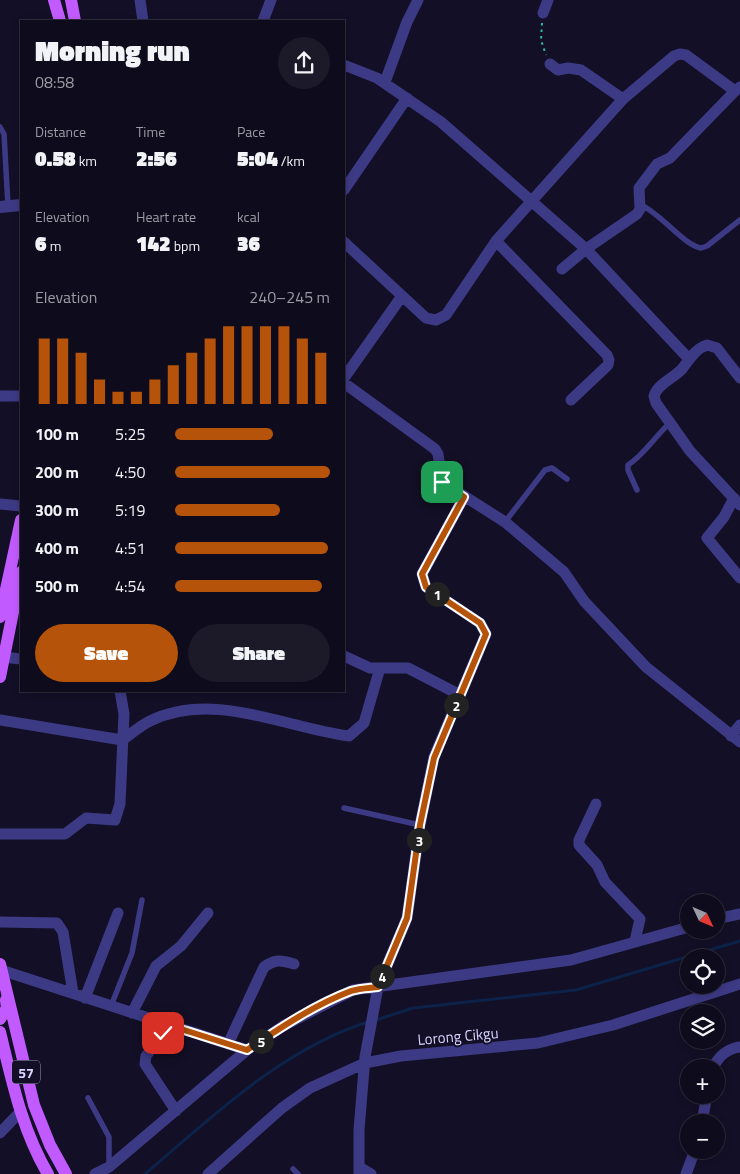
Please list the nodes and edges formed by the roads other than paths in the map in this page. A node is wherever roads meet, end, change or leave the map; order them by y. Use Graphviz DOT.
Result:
graph roads {
  1 [pos="54,0"];
  2 [pos="71,0"];
  3 [pos="140,0"];
  4 [pos="271,0"];
  5 [pos="418,0"];
  6 [pos="548,0"];
  7 [pos="543,13"];
  8 [pos="142,19"];
  9 [pos="60,20"];
  10 [pos="75,20"];
  11 [pos="262,20"];
  12 [pos="550,64"];
  13 [pos="345,65"];
  14 [pos="386,82"];
  15 [pos="738,89"];
  16 [pos="407,98"];
  17 [pos="623,99"];
  18 [pos="0,127"];
  19 [pos="345,189"];
  20 [pos="533,200"];
  21 [pos="640,204"];
  22 [pos="20,205"];
  23 [pos="4,206"];
  24 [pos="740,220"];
  25 [pos="496,242"];
  26 [pos="345,243"];
  27 [pos="586,248"];
  28 [pos="562,269"];
  29 [pos="402,296"];
  30 [pos="688,358"];
  31 [pos="345,377"];
  32 [pos="740,378"];
  33 [pos="345,384"];
  34 [pos="0,396"];
  35 [pos="20,396"];
  36 [pos="571,400"];
  37 [pos="670,423"];
  38 [pos="567,479"];
  39 [pos="637,490"];
  40 [pos="464,497"];
  41 [pos="737,502"];
  42 [pos="0,504"];
  43 [pos="20,506"];
  44 [pos="505,522"];
  45 [pos="20,525"];
  46 [pos="740,578"];
  47 [pos="20,580"];
  48 [pos="0,617"];
  49 [pos="345,656"];
  50 [pos="3,657"];
  51 [pos="20,658"];
  52 [pos="380,668"];
  53 [pos="0,676"];
  54 [pos="120,692"];
  55 [pos="460,695"];
  56 [pos="0,720"];
  57 [pos="740,725"];
  58 [pos="736,739"];
  59 [pos="122,740"];
  60 [pos="596,804"];
  61 [pos="344,808"];
  62 [pos="420,825"];
  63 [pos="0,834"];
  64 [pos="142,900"];
  65 [pos="118,913"];
  66 [pos="208,913"];
  67 [pos="740,914"];
  68 [pos="725,917"];
  69 [pos="0,922"];
  70 [pos="680,929"];
  71 [pos="635,941"];
  72 [pos="294,964"];
  73 [pos="0,967"];
  74 [pos="740,984"];
  75 [pos="378,990"];
  76 [pos="6,993"];
  77 [pos="73,993"];
  78 [pos="85,998"];
  79 [pos="111,1006"];
  80 [pos="132,1013"];
  81 [pos="0,1019"];
  82 [pos="162,1023"];
  83 [pos="0,1032"];
  84 [pos="228,1044"];
  85 [pos="740,1047"];
  86 [pos="247,1050"];
  87 [pos="718,1059"];
  88 [pos="365,1060"];
  89 [pos="88,1098"];
  90 [pos="176,1111"];
  91 [pos="20,1112"];
  92 [pos="0,1133"];
  93 [pos="692,1159"];
  94 [pos="109,1167"];
  95 [pos="293,1169"];
  96 [pos="359,1170"];
  97 [pos="48,1174"];
  98 [pos="66,1174"];
  99 [pos="95,1174"];
  100 [pos="208,1174"];
  101 [pos="298,1174"];
  102 [pos="371,1174"];
  103 [pos="686,1174"];
  1 -- 9 [label="main road"];
  2 -- 10 [label="main road"];
  3 -- 8 [label="street"];
  4 -- 11 [label="street"];
  5 -- 14 [label="street"];
  6 -- 7 [label="street"];
  12 -- 17 [label="street"];
  13 -- 14 [label="street"];
  14 -- 16 [label="street"];
  15 -- 17 [label="street"];
  15 -- 21 [label="street"];
  16 -- 19 [label="street"];
  16 -- 20 [label="street"];
  17 -- 20 [label="street"];
  18 -- 23 [label="lane"];
  20 -- 25 [label="street"];
  20 -- 27 [label="street"];
  21 -- 24 [label="lane"];
  21 -- 27 [label="street"];
  22 -- 23 [label="street"];
  25 -- 29 [label="street"];
  25 -- 36 [label="street"];
  26 -- 29 [label="street"];
  27 -- 28 [label="street"];
  27 -- 30 [label="street"];
  29 -- 31 [label="street"];
  30 -- 32 [label="street"];
  30 -- 37 [label="street"];
  33 -- 40 [label="street"];
  34 -- 35 [label="street"];
  37 -- 39 [label="lane"];
  37 -- 41 [label="street"];
  38 -- 44 [label="lane"];
  40 -- 44 [label="street"];
  40 -- 55 [label="street"];
  41 -- 46 [label="street"];
  42 -- 43 [label="street"];
  44 -- 58 [label="street"];
  45 -- 48 [label="main road"];
  47 -- 50 [label="main road"];
  49 -- 52 [label="street"];
  50 -- 51 [label="street"];
  50 -- 53 [label="main road"];
  52 -- 55 [label="street"];
  52 -- 59 [label="street"];
  54 -- 59 [label="street"];
  55 -- 62 [label="street"];
  56 -- 59 [label="street"];
  57 -- 58 [label="street"];
  59 -- 63 [label="street"];
  60 -- 71 [label="street"];
  61 -- 62 [label="lane"];
  62 -- 75 [label="street"];
  64 -- 79 [label="lane"];
  65 -- 78 [label="street"];
  66 -- 80 [label="street"];
  67 -- 68 [label="street"];
  69 -- 77 [label="street"];
  70 -- 71 [label="street"];
  71 -- 75 [label="street"];
  72 -- 84 [label="street"];
  73 -- 76 [label="main road, 57"];
  73 -- 77 [label="street"];
  74 -- 88 [label="street, Lorong Cikgu"];
  75 -- 86 [label="street"];
  75 -- 88 [label="street"];
  76 -- 81 [label="main road"];
  76 -- 98 [label="main road, 57"];
  77 -- 78 [label="street"];
  78 -- 79 [label="street"];
  79 -- 80 [label="street"];
  80 -- 82 [label="street"];
  82 -- 84 [label="street"];
  82 -- 90 [label="street"];
  83 -- 91 [label="main road, 57"];
  84 -- 86 [label="street"];
  85 -- 87 [label="street"];
  86 -- 90 [label="street"];
  88 -- 96 [label="street"];
  88 -- 100 [label="street, Lorong Cikgu"];
  89 -- 94 [label="lane"];
  90 -- 94 [label="street"];
  91 -- 92 [label="street"];
  91 -- 97 [label="main road, 57"];
  93 -- 103 [label="street"];
  94 -- 99 [label="street"];
  95 -- 101 [label="lane"];
  96 -- 102 [label="street"];
}
